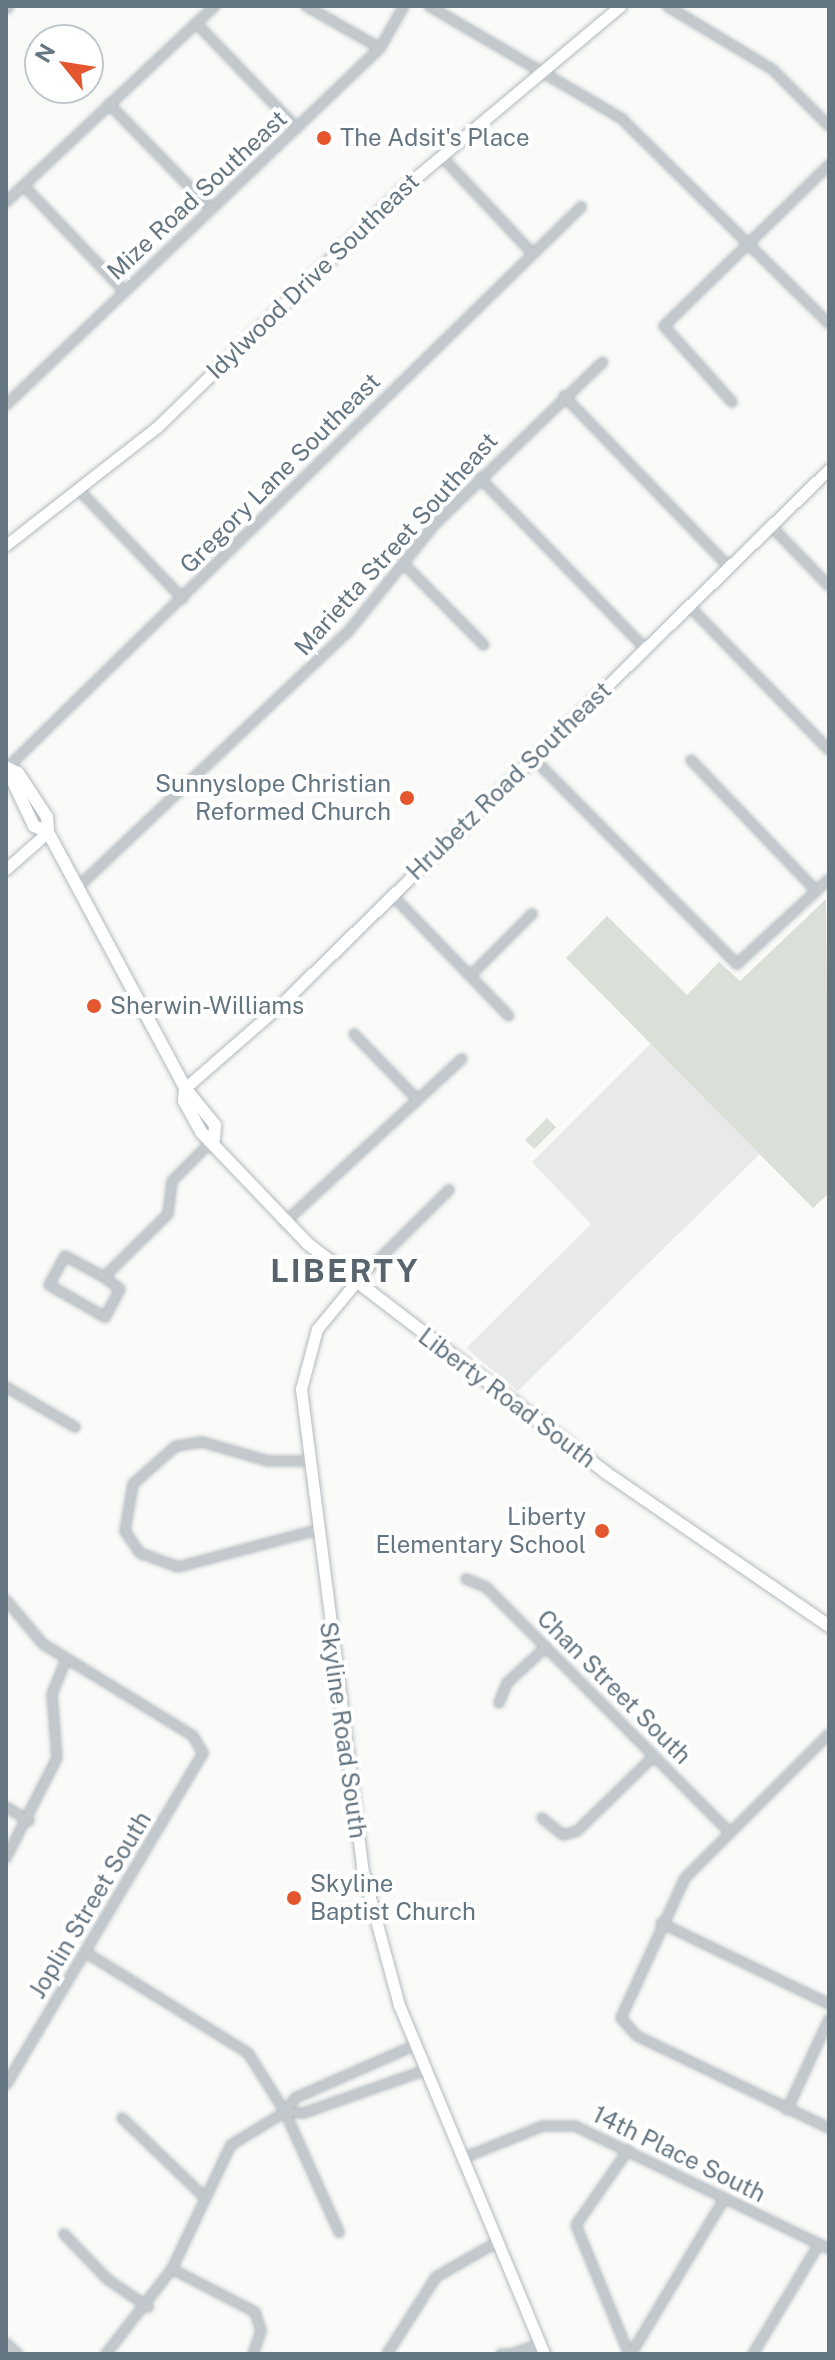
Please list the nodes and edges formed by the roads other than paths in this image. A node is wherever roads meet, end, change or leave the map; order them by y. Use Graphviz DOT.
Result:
graph roads {
  1 [pos="215,6"];
  2 [pos="306,6"];
  3 [pos="404,6"];
  4 [pos="429,6"];
  5 [pos="620,6"];
  6 [pos="667,6"];
  7 [pos="196,23"];
  8 [pos="380,48"];
  9 [pos="542,69"];
  10 [pos="109,104"];
  11 [pos="829,126"];
  12 [pos="297,128"];
  13 [pos="440,155"];
  14 [pos="829,165"];
  15 [pos="24,186"];
  16 [pos="6,202"];
  17 [pos="581,207"];
  18 [pos="211,209"];
  19 [pos="751,245"];
  20 [pos="532,253"];
  21 [pos="124,291"];
  22 [pos="829,324"];
  23 [pos="603,362"];
  24 [pos="564,396"];
  25 [pos="732,402"];
  26 [pos="6,405"];
  27 [pos="829,469"];
  28 [pos="480,478"];
  29 [pos="77,488"];
  30 [pos="771,526"];
  31 [pos="6,545"];
  32 [pos="403,563"];
  33 [pos="729,567"];
  34 [pos="829,586"];
  35 [pos="183,599"];
  36 [pos="689,606"];
  37 [pos="484,645"];
  38 [pos="645,648"];
  39 [pos="829,750"];
  40 [pos="533,758"];
  41 [pos="691,760"];
  42 [pos="6,767"];
  43 [pos="48,832"];
  44 [pos="6,869"];
  45 [pos="829,879"];
  46 [pos="79,886"];
  47 [pos="816,891"];
  48 [pos="392,895"];
  49 [pos="532,914"];
  50 [pos="470,976"];
  51 [pos="509,1016"];
  52 [pos="354,1034"];
  53 [pos="462,1059"];
  54 [pos="185,1088"];
  55 [pos="415,1097"];
  56 [pos="214,1139"];
  57 [pos="449,1190"];
  58 [pos="284,1223"];
  59 [pos="104,1277"];
  60 [pos="356,1282"];
  61 [pos="6,1387"];
  62 [pos="75,1427"];
  63 [pos="308,1461"];
  64 [pos="317,1530"];
  65 [pos="466,1579"];
  66 [pos="6,1600"];
  67 [pos="829,1626"];
  68 [pos="546,1647"];
  69 [pos="66,1660"];
  70 [pos="499,1703"];
  71 [pos="829,1734"];
  72 [pos="654,1756"];
  73 [pos="6,1807"];
  74 [pos="542,1818"];
  75 [pos="29,1821"];
  76 [pos="729,1832"];
  77 [pos="6,1858"];
  78 [pos="661,1923"];
  79 [pos="85,1952"];
  80 [pos="829,2004"];
  81 [pos="829,2019"];
  82 [pos="416,2045"];
  83 [pos="426,2070"];
  84 [pos="6,2085"];
  85 [pos="787,2110"];
  86 [pos="285,2112"];
  87 [pos="122,2118"];
  88 [pos="829,2128"];
  89 [pos="628,2150"];
  90 [pos="463,2158"];
  91 [pos="202,2195"];
  92 [pos="724,2199"];
  93 [pos="339,2232"];
  94 [pos="64,2234"];
  95 [pos="497,2242"];
  96 [pos="819,2244"];
  97 [pos="829,2249"];
  98 [pos="172,2269"];
  99 [pos="148,2307"];
  100 [pos="6,2343"];
  101 [pos="542,2349"];
  102 [pos="18,2354"];
  103 [pos="106,2354"];
  104 [pos="253,2354"];
  105 [pos="387,2354"];
  106 [pos="501,2354"];
  107 [pos="510,2354"];
  108 [pos="630,2354"];
  109 [pos="753,2354"];
  1 -- 7 [label="street"];
  2 -- 8 [label="street"];
  3 -- 8 [label="street, Mize Road Southeast"];
  4 -- 9 [label="street"];
  5 -- 9 [label="street, Idylwood Drive Southeast"];
  6 -- 11 [label="street"];
  7 -- 10 [label="street"];
  7 -- 12 [label="street"];
  8 -- 12 [label="street, Mize Road Southeast"];
  9 -- 13 [label="street, Idylwood Drive Southeast"];
  9 -- 19 [label="street"];
  10 -- 15 [label="street"];
  10 -- 18 [label="street"];
  12 -- 18 [label="street, Mize Road Southeast"];
  13 -- 20 [label="street"];
  13 -- 29 [label="street, Idylwood Drive Southeast"];
  14 -- 19 [label="street"];
  15 -- 16 [label="street"];
  15 -- 21 [label="street"];
  17 -- 20 [label="street, Gregory Lane Southeast"];
  18 -- 21 [label="street, Mize Road Southeast"];
  19 -- 22 [label="street"];
  19 -- 25 [label="street"];
  20 -- 35 [label="street, Gregory Lane Southeast"];
  21 -- 26 [label="street, Mize Road Southeast"];
  23 -- 24 [label="street, Marietta Street Southeast"];
  24 -- 28 [label="street, Marietta Street Southeast"];
  24 -- 33 [label="street"];
  27 -- 30 [label="street, Hrubetz Road Southeast"];
  28 -- 32 [label="street, Marietta Street Southeast"];
  28 -- 38 [label="street"];
  29 -- 31 [label="street, Idylwood Drive Southeast"];
  29 -- 35 [label="street"];
  30 -- 33 [label="street, Hrubetz Road Southeast"];
  30 -- 34 [label="street"];
  32 -- 37 [label="street"];
  32 -- 46 [label="street, Marietta Street Southeast"];
  33 -- 36 [label="street, Hrubetz Road Southeast"];
  35 -- 42 [label="street, Gregory Lane Southeast"];
  36 -- 38 [label="street, Hrubetz Road Southeast"];
  36 -- 39 [label="street"];
  38 -- 40 [label="street, Hrubetz Road Southeast"];
  40 -- 47 [label="street"];
  40 -- 48 [label="street, Hrubetz Road Southeast"];
  41 -- 47 [label="street"];
  42 -- 43 [label="main road, Liberty Road South"];
  43 -- 44 [label="street"];
  43 -- 46 [label="main road, Liberty Road South"];
  45 -- 47 [label="street"];
  46 -- 54 [label="main road, Liberty Road South"];
  48 -- 50 [label="street"];
  48 -- 54 [label="street, Hrubetz Road Southeast"];
  49 -- 50 [label="street"];
  50 -- 51 [label="street"];
  52 -- 55 [label="street"];
  53 -- 55 [label="street"];
  54 -- 56 [label="main road, Liberty Road South"];
  55 -- 58 [label="street"];
  56 -- 58 [label="main road, Liberty Road South"];
  56 -- 59 [label="street"];
  57 -- 60 [label="street"];
  58 -- 60 [label="main road, Liberty Road South"];
  59 -- 59 [label="street"];
  60 -- 63 [label="street, Skyline Road South"];
  60 -- 67 [label="main road, Liberty Road South"];
  61 -- 62 [label="street"];
  63 -- 64 [label="street, Skyline Road South"];
  63 -- 64 [label="street"];
  64 -- 82 [label="street, Skyline Road South"];
  65 -- 68 [label="street, Chan Street South"];
  66 -- 69 [label="street"];
  68 -- 70 [label="street"];
  68 -- 72 [label="street, Chan Street South"];
  69 -- 75 [label="street"];
  69 -- 79 [label="street, Joplin Street South"];
  71 -- 76 [label="street"];
  72 -- 74 [label="street"];
  72 -- 76 [label="street, Chan Street South"];
  73 -- 75 [label="street"];
  75 -- 77 [label="street"];
  76 -- 78 [label="street"];
  78 -- 80 [label="street"];
  78 -- 85 [label="street"];
  79 -- 84 [label="street, Joplin Street South"];
  79 -- 86 [label="street"];
  81 -- 85 [label="street"];
  82 -- 83 [label="street, Skyline Road South"];
  82 -- 86 [label="street"];
  83 -- 86 [label="street"];
  83 -- 90 [label="street, Skyline Road South"];
  85 -- 88 [label="street"];
  86 -- 91 [label="street"];
  86 -- 93 [label="street"];
  87 -- 91 [label="street"];
  89 -- 90 [label="street, 14th Place South"];
  89 -- 92 [label="street, 14th Place South"];
  89 -- 108 [label="street"];
  90 -- 95 [label="street, Skyline Road South"];
  91 -- 98 [label="street"];
  92 -- 96 [label="street, 14th Place South"];
  92 -- 108 [label="street"];
  94 -- 99 [label="street"];
  95 -- 101 [label="street, Skyline Road South"];
  95 -- 105 [label="street"];
  96 -- 97 [label="street, 14th Place South"];
  96 -- 109 [label="street"];
  98 -- 99 [label="street"];
  98 -- 104 [label="street"];
  99 -- 103 [label="street"];
  100 -- 102 [label="street"];
  101 -- 107 [label="street"];
  106 -- 107 [label="street"];
}
